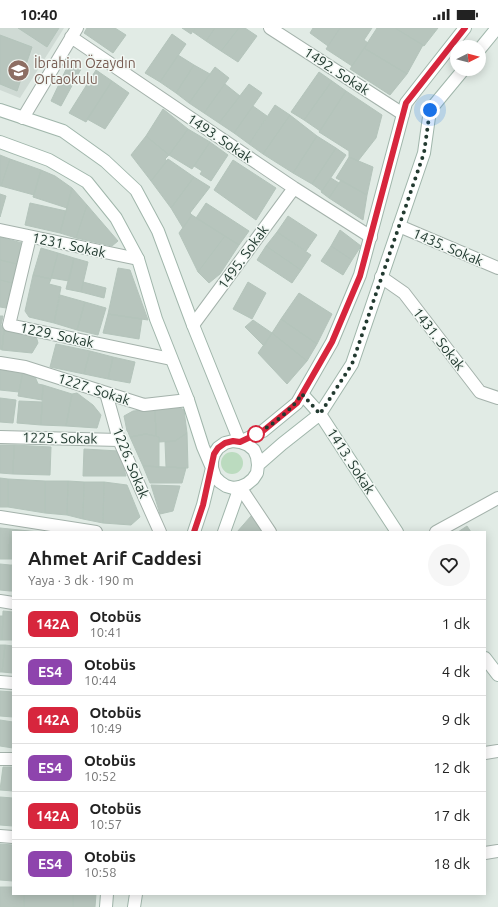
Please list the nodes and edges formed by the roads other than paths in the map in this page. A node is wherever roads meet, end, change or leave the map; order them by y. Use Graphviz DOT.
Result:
graph roads {
  1 [pos="270,28"];
  2 [pos="466,28"];
  3 [pos="497,28"];
  4 [pos="74,33"];
  5 [pos="486,41"];
  6 [pos="458,76"];
  7 [pos="0,110"];
  8 [pos="403,114"];
  9 [pos="23,118"];
  10 [pos="0,142"];
  11 [pos="294,188"];
  12 [pos="399,226"];
  13 [pos="0,230"];
  14 [pos="30,237"];
  15 [pos="371,237"];
  16 [pos="138,259"];
  17 [pos="498,268"];
  18 [pos="381,278"];
  19 [pos="193,325"];
  20 [pos="171,358"];
  21 [pos="0,363"];
  22 [pos="106,393"];
  23 [pos="302,394"];
  24 [pos="498,398"];
  25 [pos="188,400"];
  26 [pos="320,414"];
  27 [pos="0,437"];
  28 [pos="119,440"];
  29 [pos="240,442"];
  30 [pos="258,465"];
  31 [pos="212,468"];
  32 [pos="240,487"];
  33 [pos="498,498"];
  34 [pos="0,518"];
  35 [pos="89,531"];
  36 [pos="160,531"];
  37 [pos="194,531"];
  38 [pos="224,531"];
  39 [pos="269,531"];
  40 [pos="396,531"];
  41 [pos="438,531"];
  42 [pos="0,601"];
  43 [pos="12,602"];
  44 [pos="486,659"];
  45 [pos="498,675"];
  46 [pos="0,682"];
  47 [pos="12,683"];
  48 [pos="498,751"];
  49 [pos="486,753"];
  50 [pos="0,758"];
  51 [pos="12,759"];
  52 [pos="0,836"];
  53 [pos="12,837"];
  54 [pos="498,851"];
  55 [pos="486,853"];
  56 [pos="107,895"];
  57 [pos="136,895"];
  58 [pos="106,907"];
  59 [pos="134,907"];
  1 -- 8 [label="street, 1492. Sokak"];
  2 -- 8 [label="street"];
  3 -- 5 [label="street"];
  4 -- 9 [label="street"];
  4 -- 11 [label="street, 1493. Sokak"];
  6 -- 12 [label="street"];
  7 -- 9 [label="street"];
  8 -- 15 [label="street"];
  9 -- 19 [label="street"];
  10 -- 16 [label="street"];
  11 -- 15 [label="street, 1493. Sokak"];
  11 -- 19 [label="street, 1495. Sokak"];
  12 -- 17 [label="street, 1435. Sokak"];
  12 -- 18 [label="street"];
  13 -- 14 [label="street, 1231. Sokak"];
  14 -- 16 [label="street, 1231. Sokak"];
  14 -- 20 [label="street, 1229. Sokak"];
  15 -- 23 [label="street"];
  16 -- 20 [label="street"];
  18 -- 24 [label="street, 1431. Sokak"];
  18 -- 26 [label="street"];
  19 -- 29 [label="street"];
  20 -- 25 [label="street"];
  21 -- 22 [label="street, 1227. Sokak"];
  22 -- 25 [label="street, 1227. Sokak"];
  22 -- 28 [label="street, 1226. Sokak"];
  23 -- 26 [label="street, 1413. Sokak"];
  23 -- 29 [label="street"];
  25 -- 31 [label="street"];
  26 -- 30 [label="street"];
  26 -- 40 [label="street, 1413. Sokak"];
  27 -- 28 [label="street, 1225. Sokak"];
  28 -- 36 [label="street, 1226. Sokak"];
  29 -- 30 [label="street"];
  29 -- 31 [label="street"];
  30 -- 32 [label="street"];
  31 -- 32 [label="street"];
  31 -- 37 [label="street"];
  32 -- 38 [label="street"];
  32 -- 39 [label="street"];
  33 -- 41 [label="street"];
  34 -- 35 [label="street"];
  42 -- 43 [label="street"];
  44 -- 45 [label="street"];
  46 -- 47 [label="street"];
  48 -- 49 [label="street"];
  50 -- 51 [label="street"];
  52 -- 53 [label="street"];
  54 -- 55 [label="street"];
  56 -- 58 [label="street"];
  57 -- 59 [label="street"];
}
